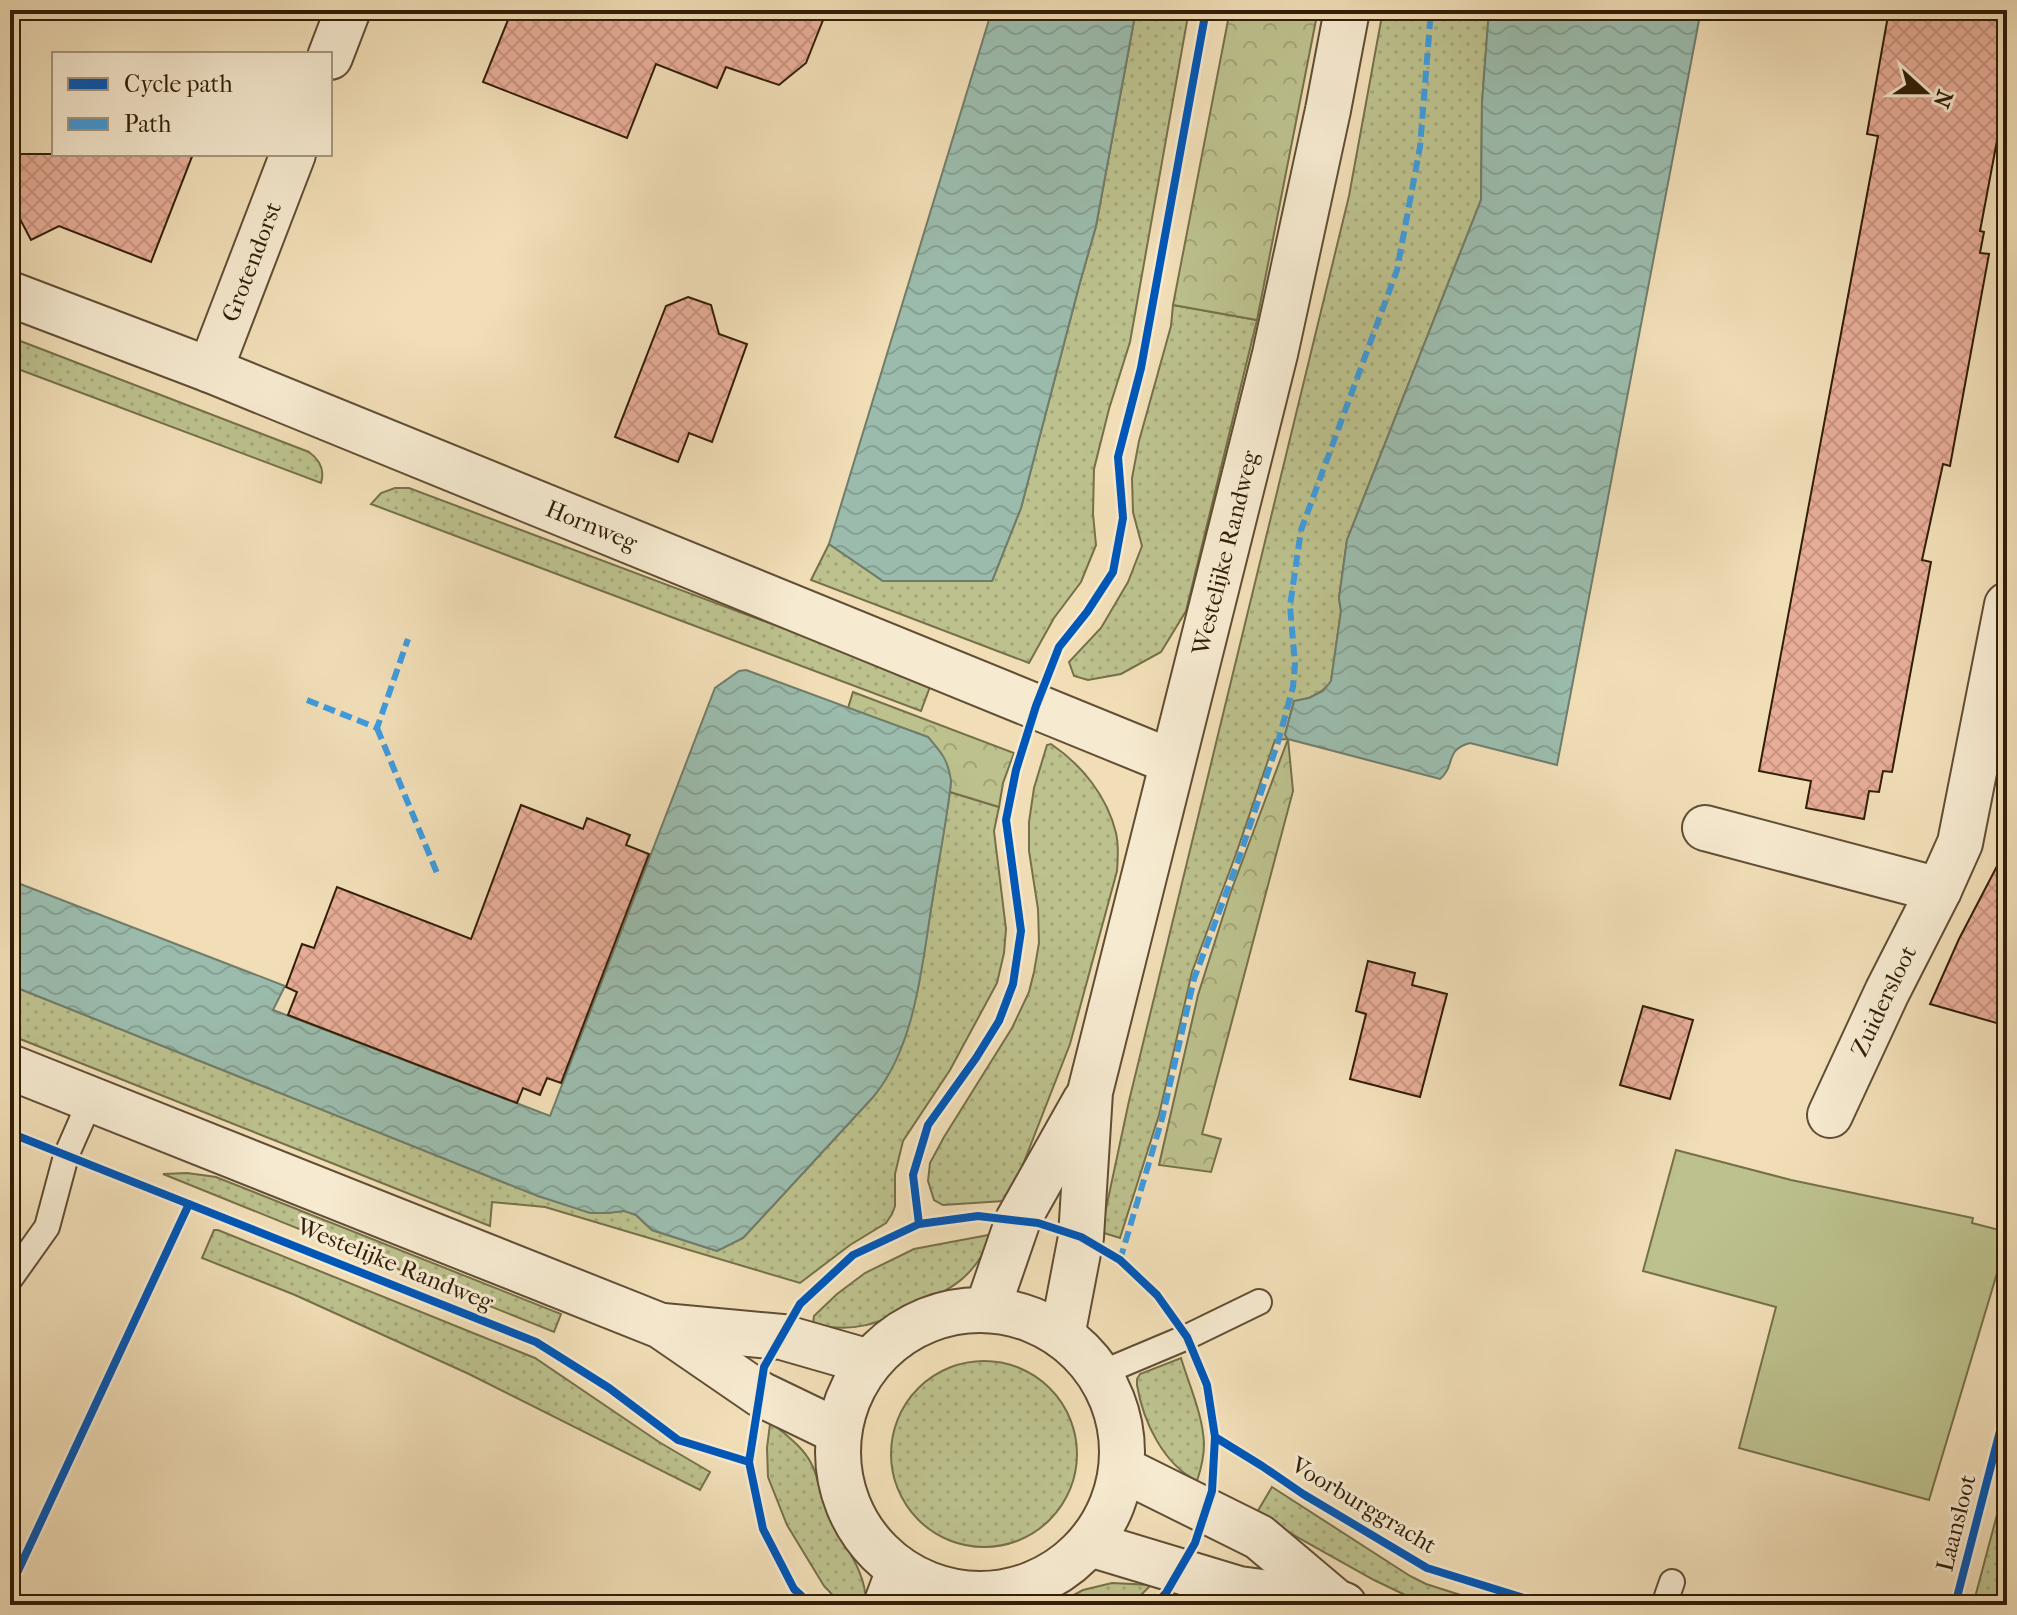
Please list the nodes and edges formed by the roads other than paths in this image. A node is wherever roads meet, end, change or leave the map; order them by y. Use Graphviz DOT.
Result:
graph roads {
  1 [pos="348,10"];
  2 [pos="1347,10"];
  3 [pos="332,52"];
  4 [pos="292,156"];
  5 [pos="10,294"];
  6 [pos="210,370"];
  7 [pos="2007,605"];
  8 [pos="1172,762"];
  9 [pos="1705,828"];
  10 [pos="1939,890"];
  11 [pos="10,1067"];
  12 [pos="1090,1092"];
  13 [pos="91,1099"];
  14 [pos="1830,1115"];
  15 [pos="10,1279"];
  16 [pos="1259,1302"];
  17 [pos="987,1310"];
  18 [pos="661,1326"];
  19 [pos="1062,1336"];
  20 [pos="869,1362"];
  21 [pos="1099,1374"];
  22 [pos="839,1432"];
  23 [pos="1122,1469"];
  24 [pos="1090,1544"];
  25 [pos="892,1588"];
  26 [pos="996,1600"];
  27 [pos="1340,1603"];
  1 -- 3 [label="street"];
  2 -- 8 [label="street, Westelijke Randweg"];
  4 -- 6 [label="street, Grotendorst"];
  5 -- 6 [label="street, Hornweg"];
  6 -- 8 [label="street, Hornweg"];
  7 -- 10 [label="street, Zuidersloot"];
  8 -- 12 [label="street, Westelijke Randweg"];
  9 -- 10 [label="street"];
  10 -- 14 [label="street, Zuidersloot"];
  11 -- 13 [label="street, Westelijke Randweg"];
  12 -- 17 [label="street, Westelijke Randweg"];
  12 -- 19 [label="street, Westelijke Randweg"];
  13 -- 15 [label="lane"];
  13 -- 18 [label="street, Westelijke Randweg"];
  16 -- 21 [label="lane"];
  17 -- 19 [label="street"];
  17 -- 20 [label="street"];
  18 -- 20 [label="street, Westelijke Randweg"];
  18 -- 22 [label="street, Westelijke Randweg"];
  19 -- 21 [label="street"];
  20 -- 22 [label="street"];
  21 -- 23 [label="street"];
  22 -- 25 [label="street"];
  23 -- 24 [label="street"];
  23 -- 27 [label="street"];
  24 -- 26 [label="street"];
  24 -- 27 [label="street"];
  25 -- 26 [label="street"];
}
